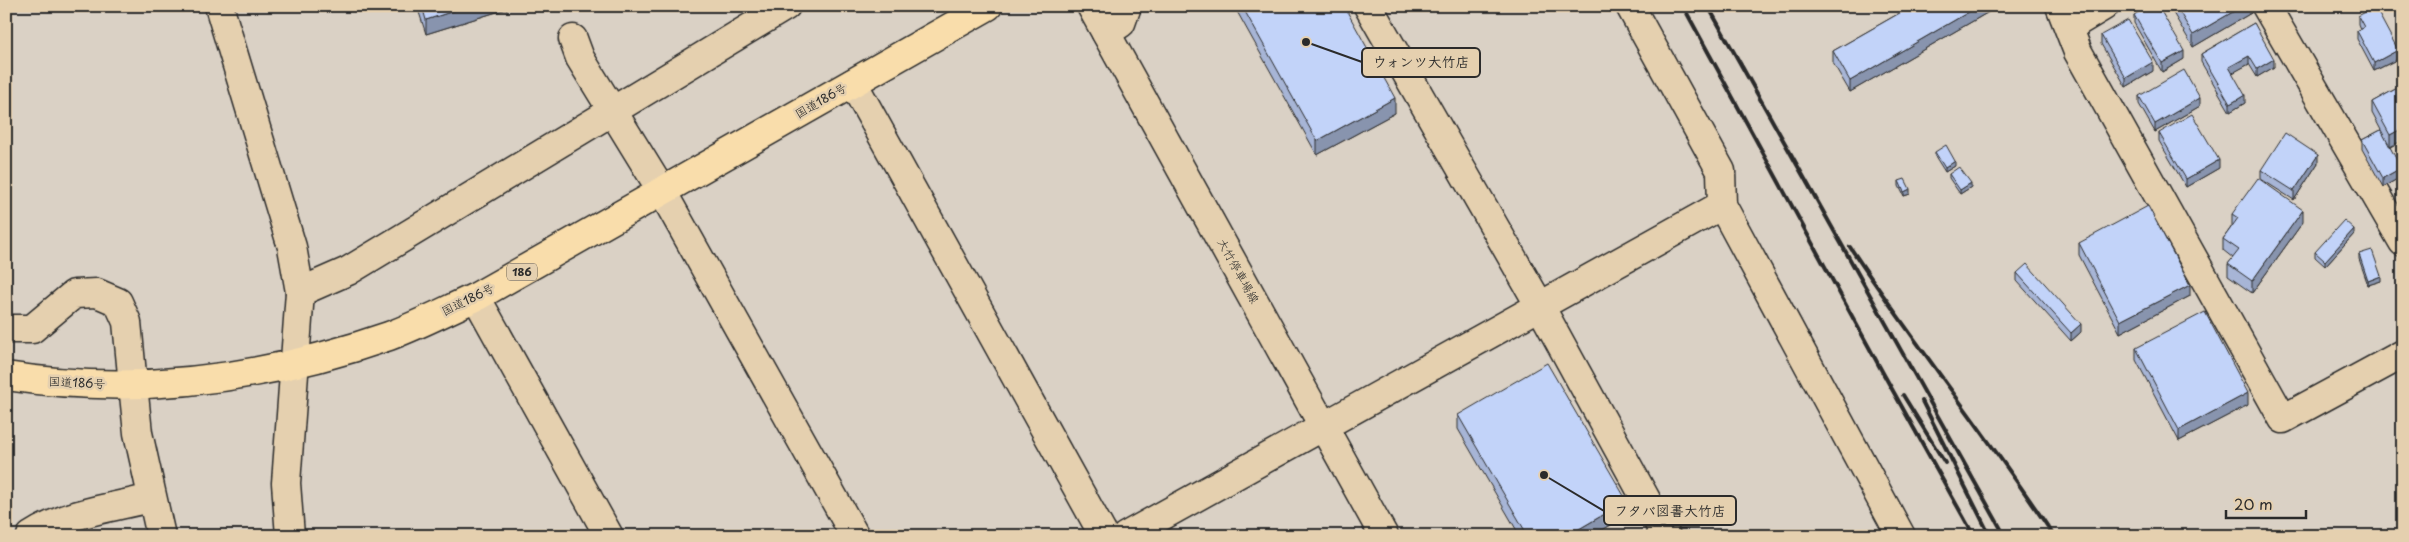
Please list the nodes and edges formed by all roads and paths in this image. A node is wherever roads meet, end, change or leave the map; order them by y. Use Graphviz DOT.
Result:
graph roads {
  1 [pos="219,6"];
  2 [pos="786,6"];
  3 [pos="988,6"];
  4 [pos="1091,6"];
  5 [pos="1127,6"];
  6 [pos="1368,6"];
  7 [pos="1630,6"];
  8 [pos="2104,6"];
  9 [pos="2266,6"];
  10 [pos="2064,16"];
  11 [pos="1106,34"];
  12 [pos="573,39"];
  13 [pos="852,83"];
  14 [pos="614,111"];
  15 [pos="663,193"];
  16 [pos="1722,205"];
  17 [pos="2403,242"];
  18 [pos="300,292"];
  19 [pos="476,298"];
  20 [pos="1540,306"];
  21 [pos="6,329"];
  22 [pos="2403,354"];
  23 [pos="296,365"];
  24 [pos="6,376"];
  25 [pos="133,385"];
  26 [pos="1324,426"];
  27 [pos="151,498"];
  28 [pos="31,536"];
  29 [pos="161,536"];
  30 [pos="290,536"];
  31 [pos="609,536"];
  32 [pos="855,536"];
  33 [pos="1104,536"];
  34 [pos="1126,536"];
  35 [pos="1384,536"];
  36 [pos="1666,536"];
  37 [pos="1901,536"];
  1 -- 18 [label="street"];
  2 -- 14 [label="street"];
  3 -- 13 [label="highway, 国道186号 / 186"];
  4 -- 11 [label="street, 大竹停車場線"];
  5 -- 11 [label="street"];
  6 -- 20 [label="street"];
  7 -- 16 [label="street"];
  8 -- 10 [label="street"];
  9 -- 17 [label="street"];
  10 -- 22 [label="street"];
  11 -- 26 [label="street, 大竹停車場線"];
  12 -- 14 [label="street"];
  13 -- 15 [label="highway, 国道186号 / 186"];
  13 -- 33 [label="street"];
  14 -- 15 [label="street"];
  14 -- 18 [label="street"];
  15 -- 19 [label="highway, 国道186号 / 186"];
  15 -- 32 [label="street"];
  16 -- 20 [label="street"];
  16 -- 37 [label="street"];
  18 -- 23 [label="street"];
  19 -- 23 [label="highway, 国道186号 / 186"];
  19 -- 31 [label="street"];
  20 -- 26 [label="street"];
  20 -- 36 [label="street"];
  21 -- 25 [label="street"];
  23 -- 25 [label="highway, 国道186号 / 186"];
  23 -- 30 [label="street"];
  24 -- 25 [label="highway, 国道186号 / 186"];
  25 -- 27 [label="street"];
  26 -- 34 [label="street"];
  26 -- 35 [label="street, 大竹停車場線"];
  27 -- 28 [label="street"];
  27 -- 29 [label="street"];
}
